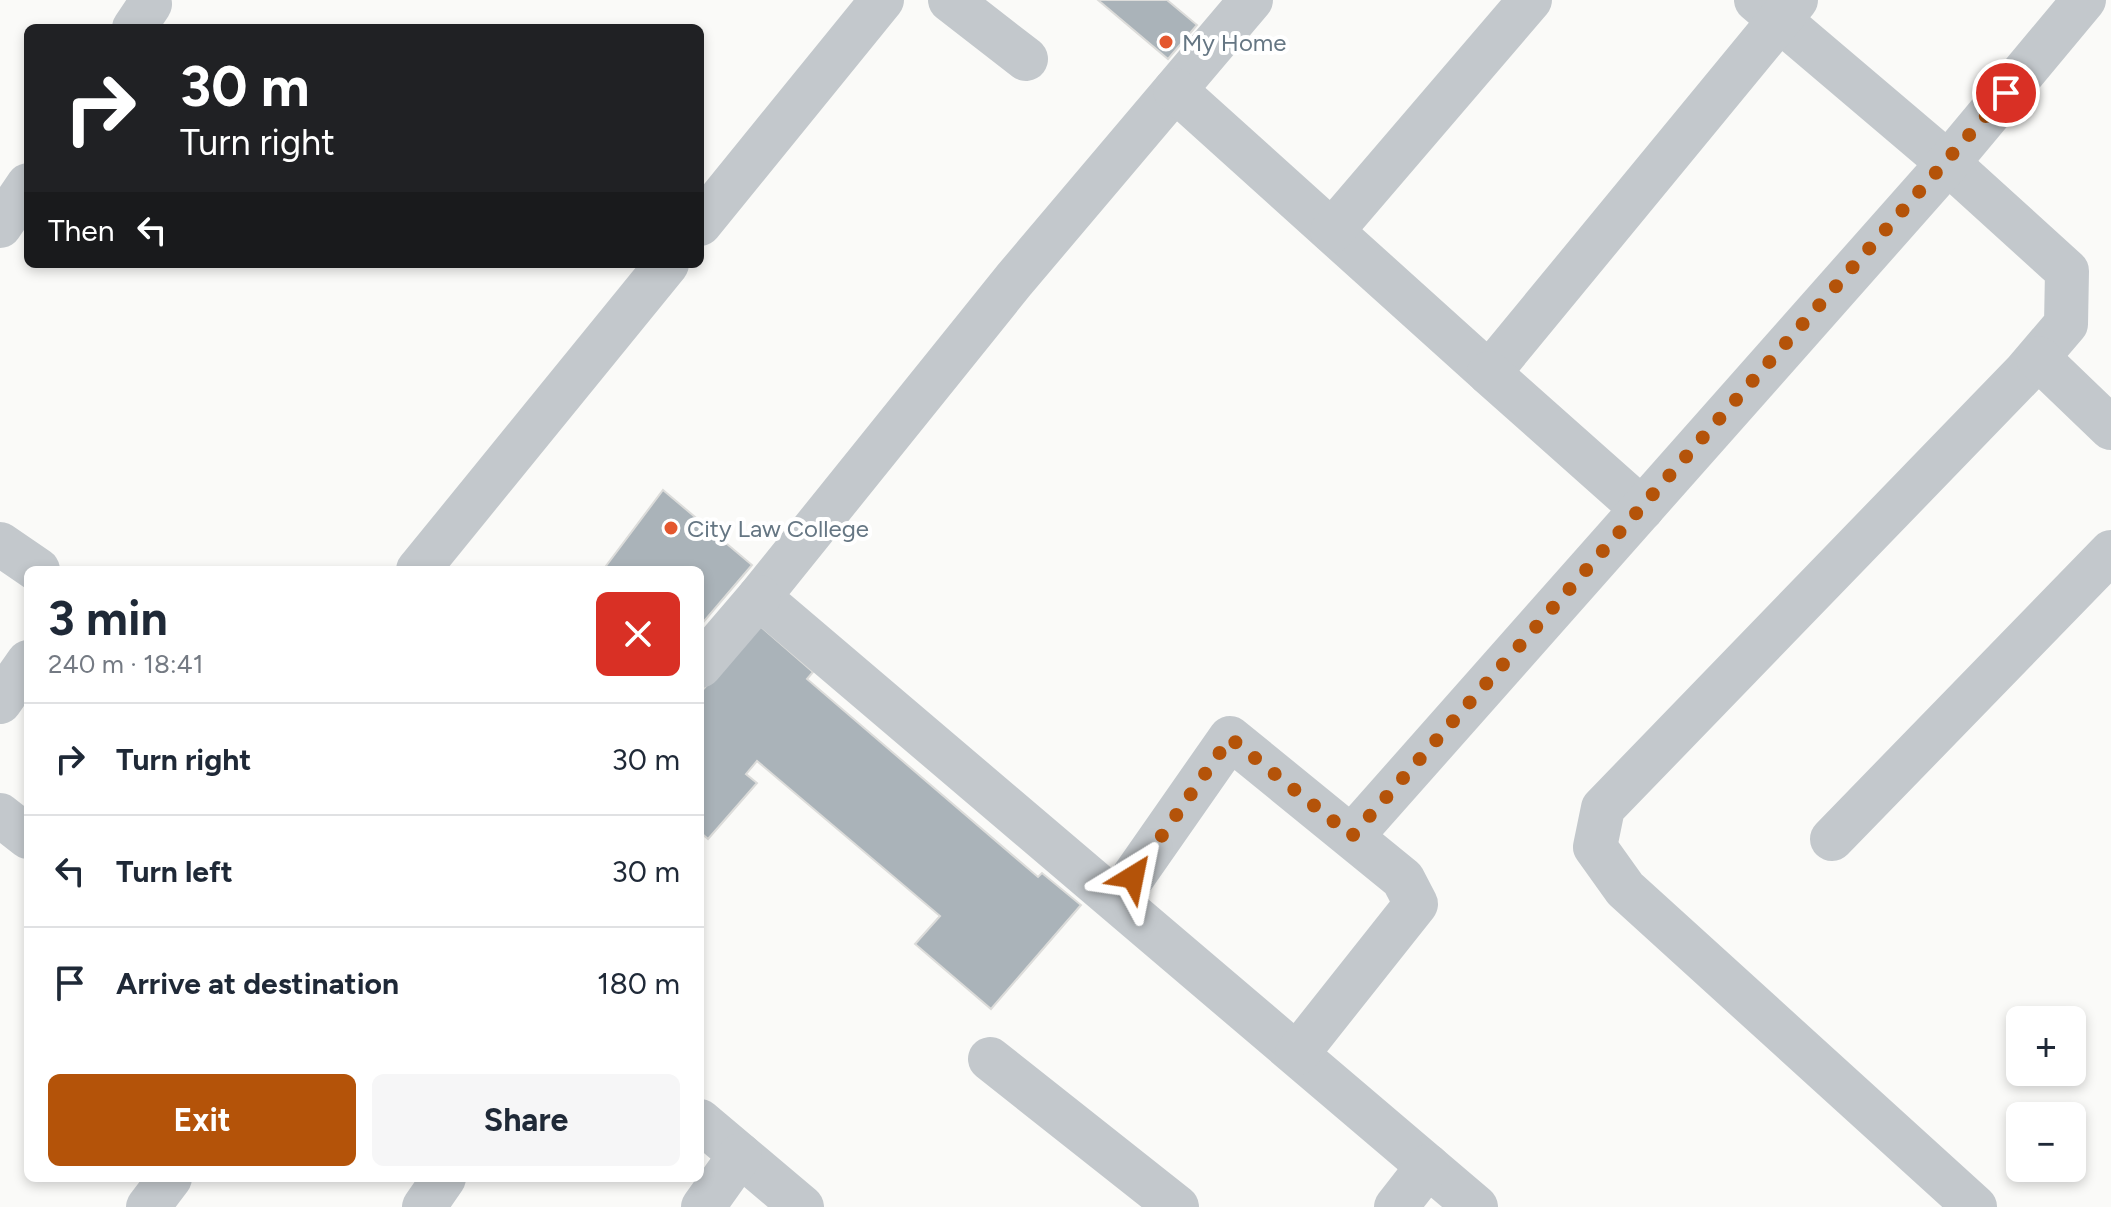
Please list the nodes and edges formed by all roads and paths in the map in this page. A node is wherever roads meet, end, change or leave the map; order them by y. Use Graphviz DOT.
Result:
graph roads {
  1 [pos="882,0"];
  2 [pos="950,0"];
  3 [pos="1251,0"];
  4 [pos="1530,0"];
  5 [pos="2084,0"];
  6 [pos="1777,7"];
  7 [pos="1026,59"];
  8 [pos="1175,90"];
  9 [pos="1948,163"];
  10 [pos="24,191"];
  11 [pos="704,219"];
  12 [pos="0,226"];
  13 [pos="1332,231"];
  14 [pos="664,268"];
  15 [pos="2038,358"];
  16 [pos="1489,373"];
  17 [pos="2111,428"];
  18 [pos="1642,509"];
  19 [pos="0,544"];
  20 [pos="2111,552"];
  21 [pos="32,566"];
  22 [pos="421,566"];
  23 [pos="759,597"];
  24 [pos="704,661"];
  25 [pos="24,668"];
  26 [pos="0,702"];
  27 [pos="0,815"];
  28 [pos="24,834"];
  29 [pos="1352,836"];
  30 [pos="1832,839"];
  31 [pos="1117,900"];
  32 [pos="1297,1054"];
  33 [pos="990,1059"];
  34 [pos="704,1124"];
  35 [pos="740,1155"];
  36 [pos="1428,1166"];
  37 [pos="167,1182"];
  38 [pos="441,1182"];
  39 [pos="148,1207"];
  40 [pos="424,1207"];
  41 [pos="703,1207"];
  42 [pos="802,1207"];
  43 [pos="1177,1207"];
  44 [pos="1396,1207"];
  45 [pos="1476,1207"];
  46 [pos="1975,1207"];
  1 -- 11 [label="street"];
  2 -- 7 [label="street"];
  3 -- 8 [label="street"];
  4 -- 13 [label="street"];
  5 -- 9 [label="street"];
  6 -- 9 [label="street"];
  6 -- 16 [label="street"];
  8 -- 13 [label="street"];
  8 -- 23 [label="street"];
  9 -- 15 [label="street"];
  9 -- 18 [label="street"];
  10 -- 12 [label="street"];
  13 -- 16 [label="street"];
  14 -- 22 [label="street"];
  15 -- 17 [label="street"];
  15 -- 46 [label="street"];
  16 -- 18 [label="street"];
  18 -- 29 [label="street"];
  19 -- 21 [label="street"];
  20 -- 30 [label="street"];
  23 -- 24 [label="street"];
  23 -- 31 [label="street"];
  25 -- 26 [label="street"];
  27 -- 28 [label="street"];
  29 -- 31 [label="street"];
  29 -- 32 [label="street"];
  31 -- 32 [label="street"];
  32 -- 36 [label="street"];
  33 -- 43 [label="street"];
  34 -- 35 [label="street"];
  35 -- 41 [label="street"];
  35 -- 42 [label="street"];
  36 -- 44 [label="street"];
  36 -- 45 [label="street"];
  37 -- 39 [label="street"];
  38 -- 40 [label="street"];
}
